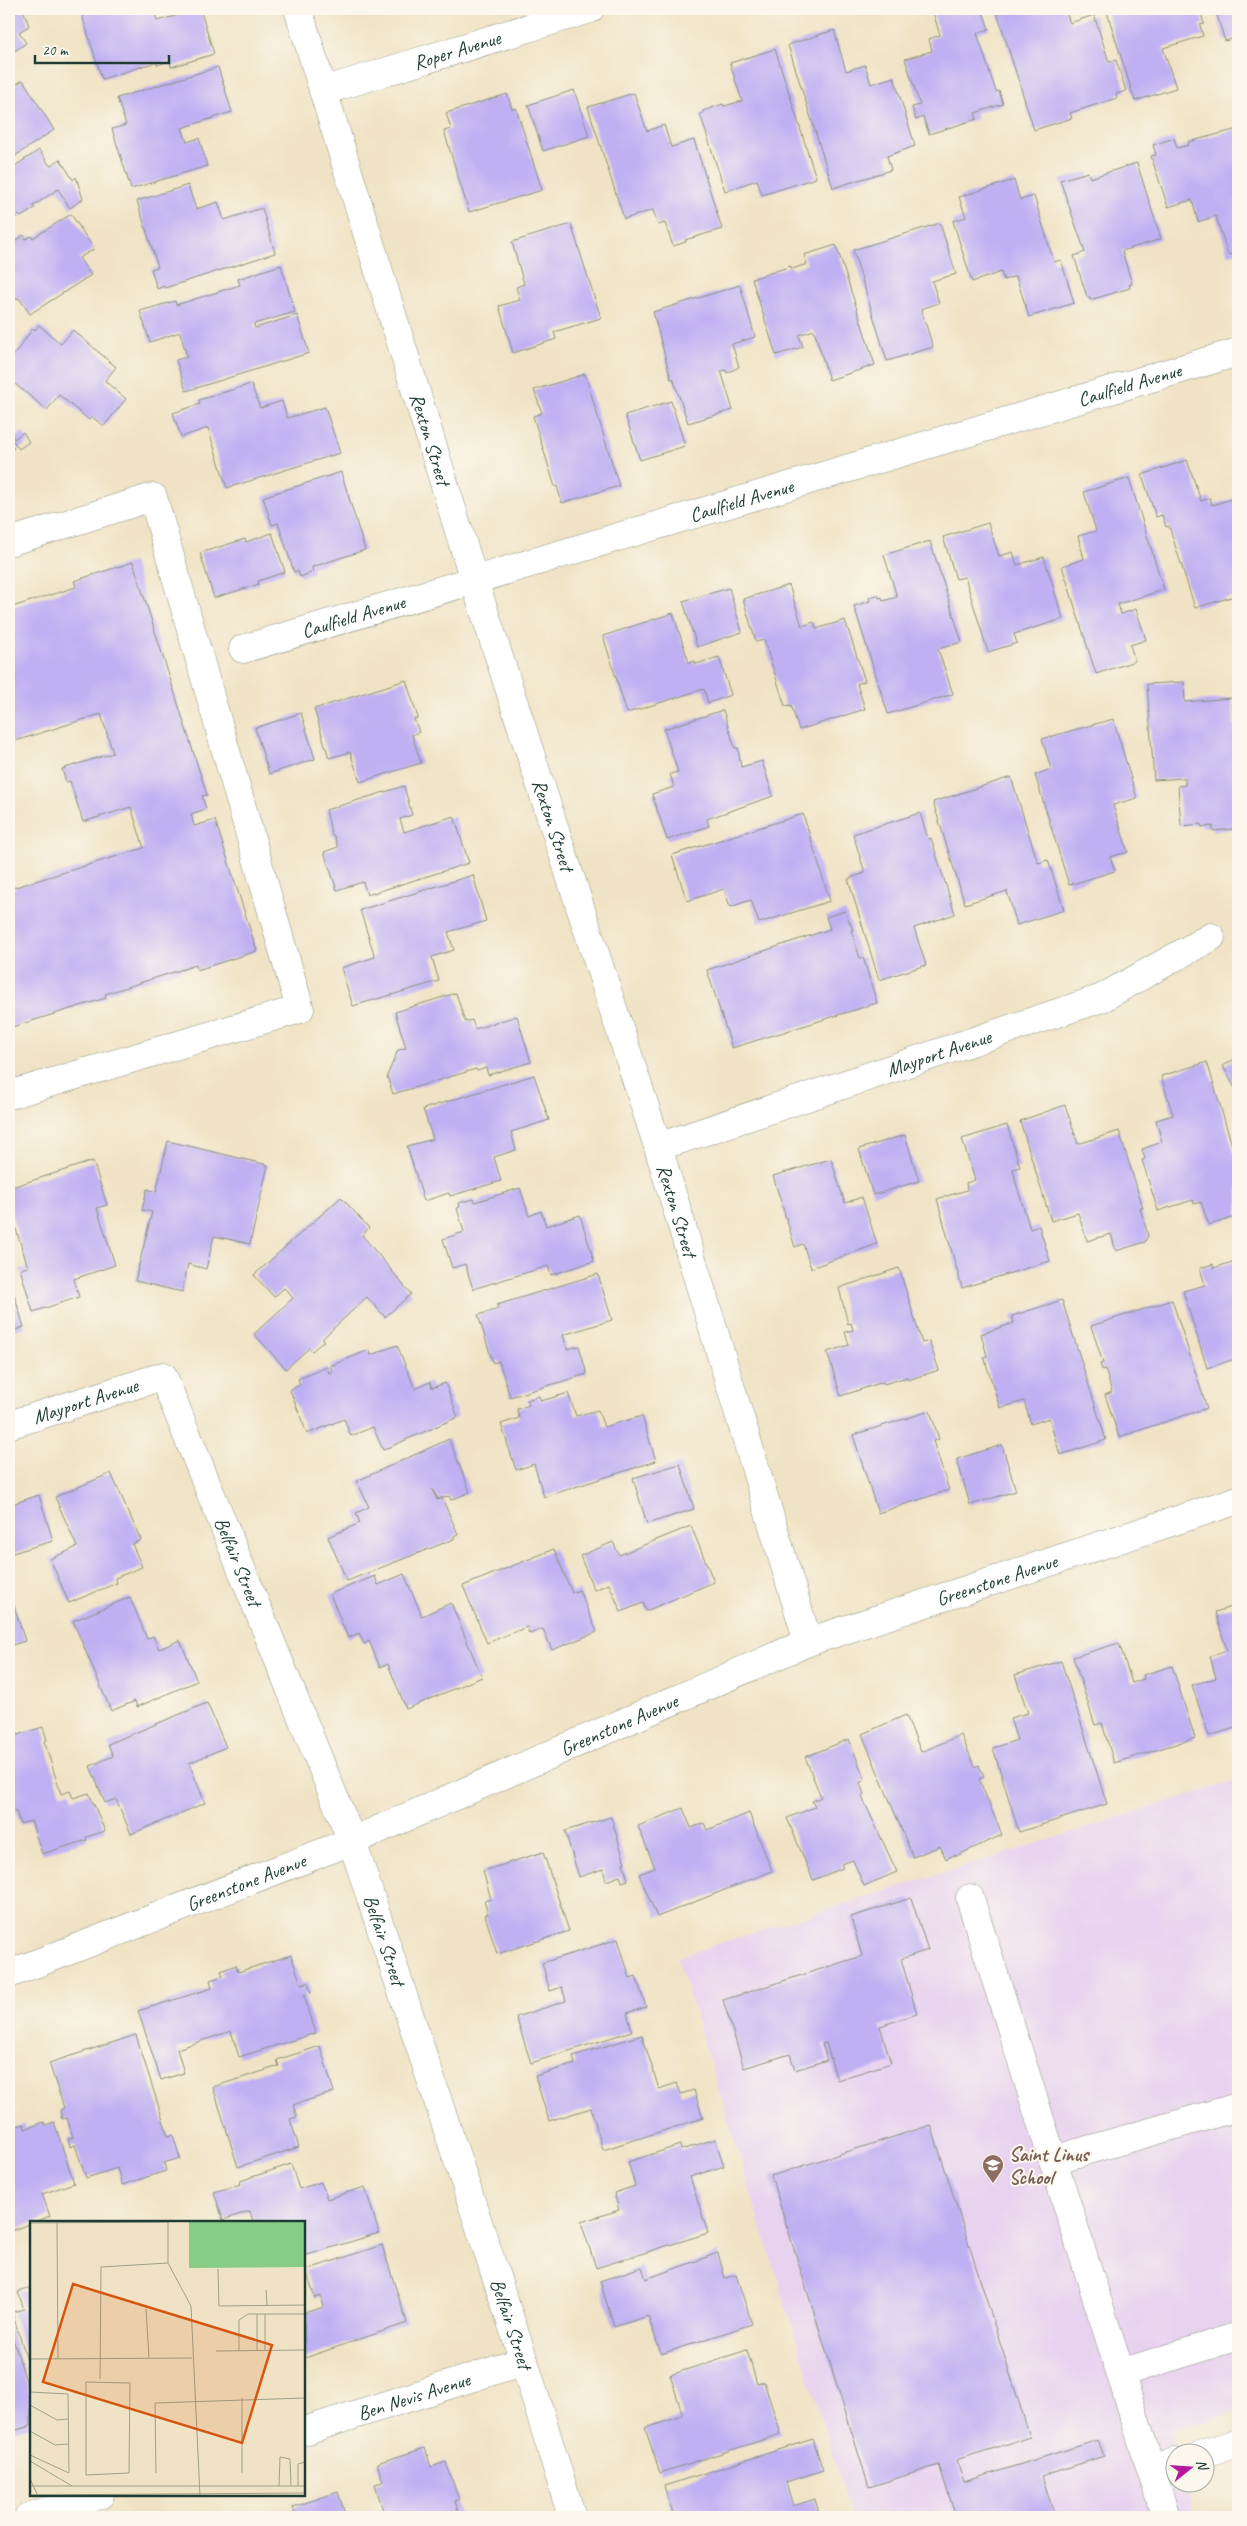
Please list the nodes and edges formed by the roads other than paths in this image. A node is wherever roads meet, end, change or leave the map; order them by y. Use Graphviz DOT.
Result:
graph roads {
  1 [pos="298,9"];
  2 [pos="590,9"];
  3 [pos="323,91"];
  4 [pos="1238,352"];
  5 [pos="9,542"];
  6 [pos="474,580"];
  7 [pos="244,649"];
  8 [pos="1211,937"];
  9 [pos="9,1095"];
  10 [pos="658,1147"];
  11 [pos="163,1376"];
  12 [pos="9,1425"];
  13 [pos="1238,1500"];
  14 [pos="808,1642"];
  15 [pos="352,1841"];
  16 [pos="970,1898"];
  17 [pos="9,1974"];
  18 [pos="1238,2107"];
  19 [pos="1053,2160"];
  20 [pos="1238,2336"];
  21 [pos="524,2361"];
  22 [pos="1121,2373"];
  23 [pos="305,2431"];
  24 [pos="1238,2442"];
  25 [pos="1214,2450"];
  26 [pos="1163,2466"];
  27 [pos="97,2496"];
  28 [pos="28,2517"];
  29 [pos="572,2517"];
  30 [pos="1166,2517"];
  1 -- 3 [label="street, Rexton Street"];
  2 -- 3 [label="street, Roper Avenue"];
  3 -- 6 [label="street, Rexton Street"];
  4 -- 6 [label="street, Caulfield Avenue"];
  5 -- 9 [label="street"];
  6 -- 7 [label="street, Caulfield Avenue"];
  6 -- 10 [label="street, Rexton Street"];
  8 -- 10 [label="street, Mayport Avenue"];
  10 -- 14 [label="street, Rexton Street"];
  11 -- 12 [label="street, Mayport Avenue"];
  11 -- 15 [label="street, Belfair Street"];
  13 -- 14 [label="street, Greenstone Avenue"];
  14 -- 15 [label="street, Greenstone Avenue"];
  15 -- 17 [label="street, Greenstone Avenue"];
  15 -- 21 [label="street, Belfair Street"];
  16 -- 19 [label="street"];
  18 -- 19 [label="street"];
  19 -- 22 [label="street"];
  20 -- 22 [label="street"];
  21 -- 23 [label="street, Ben Nevis Avenue"];
  21 -- 29 [label="street, Belfair Street"];
  22 -- 26 [label="street"];
  24 -- 25 [label="street"];
  26 -- 30 [label="street"];
  27 -- 28 [label="street"];
}
